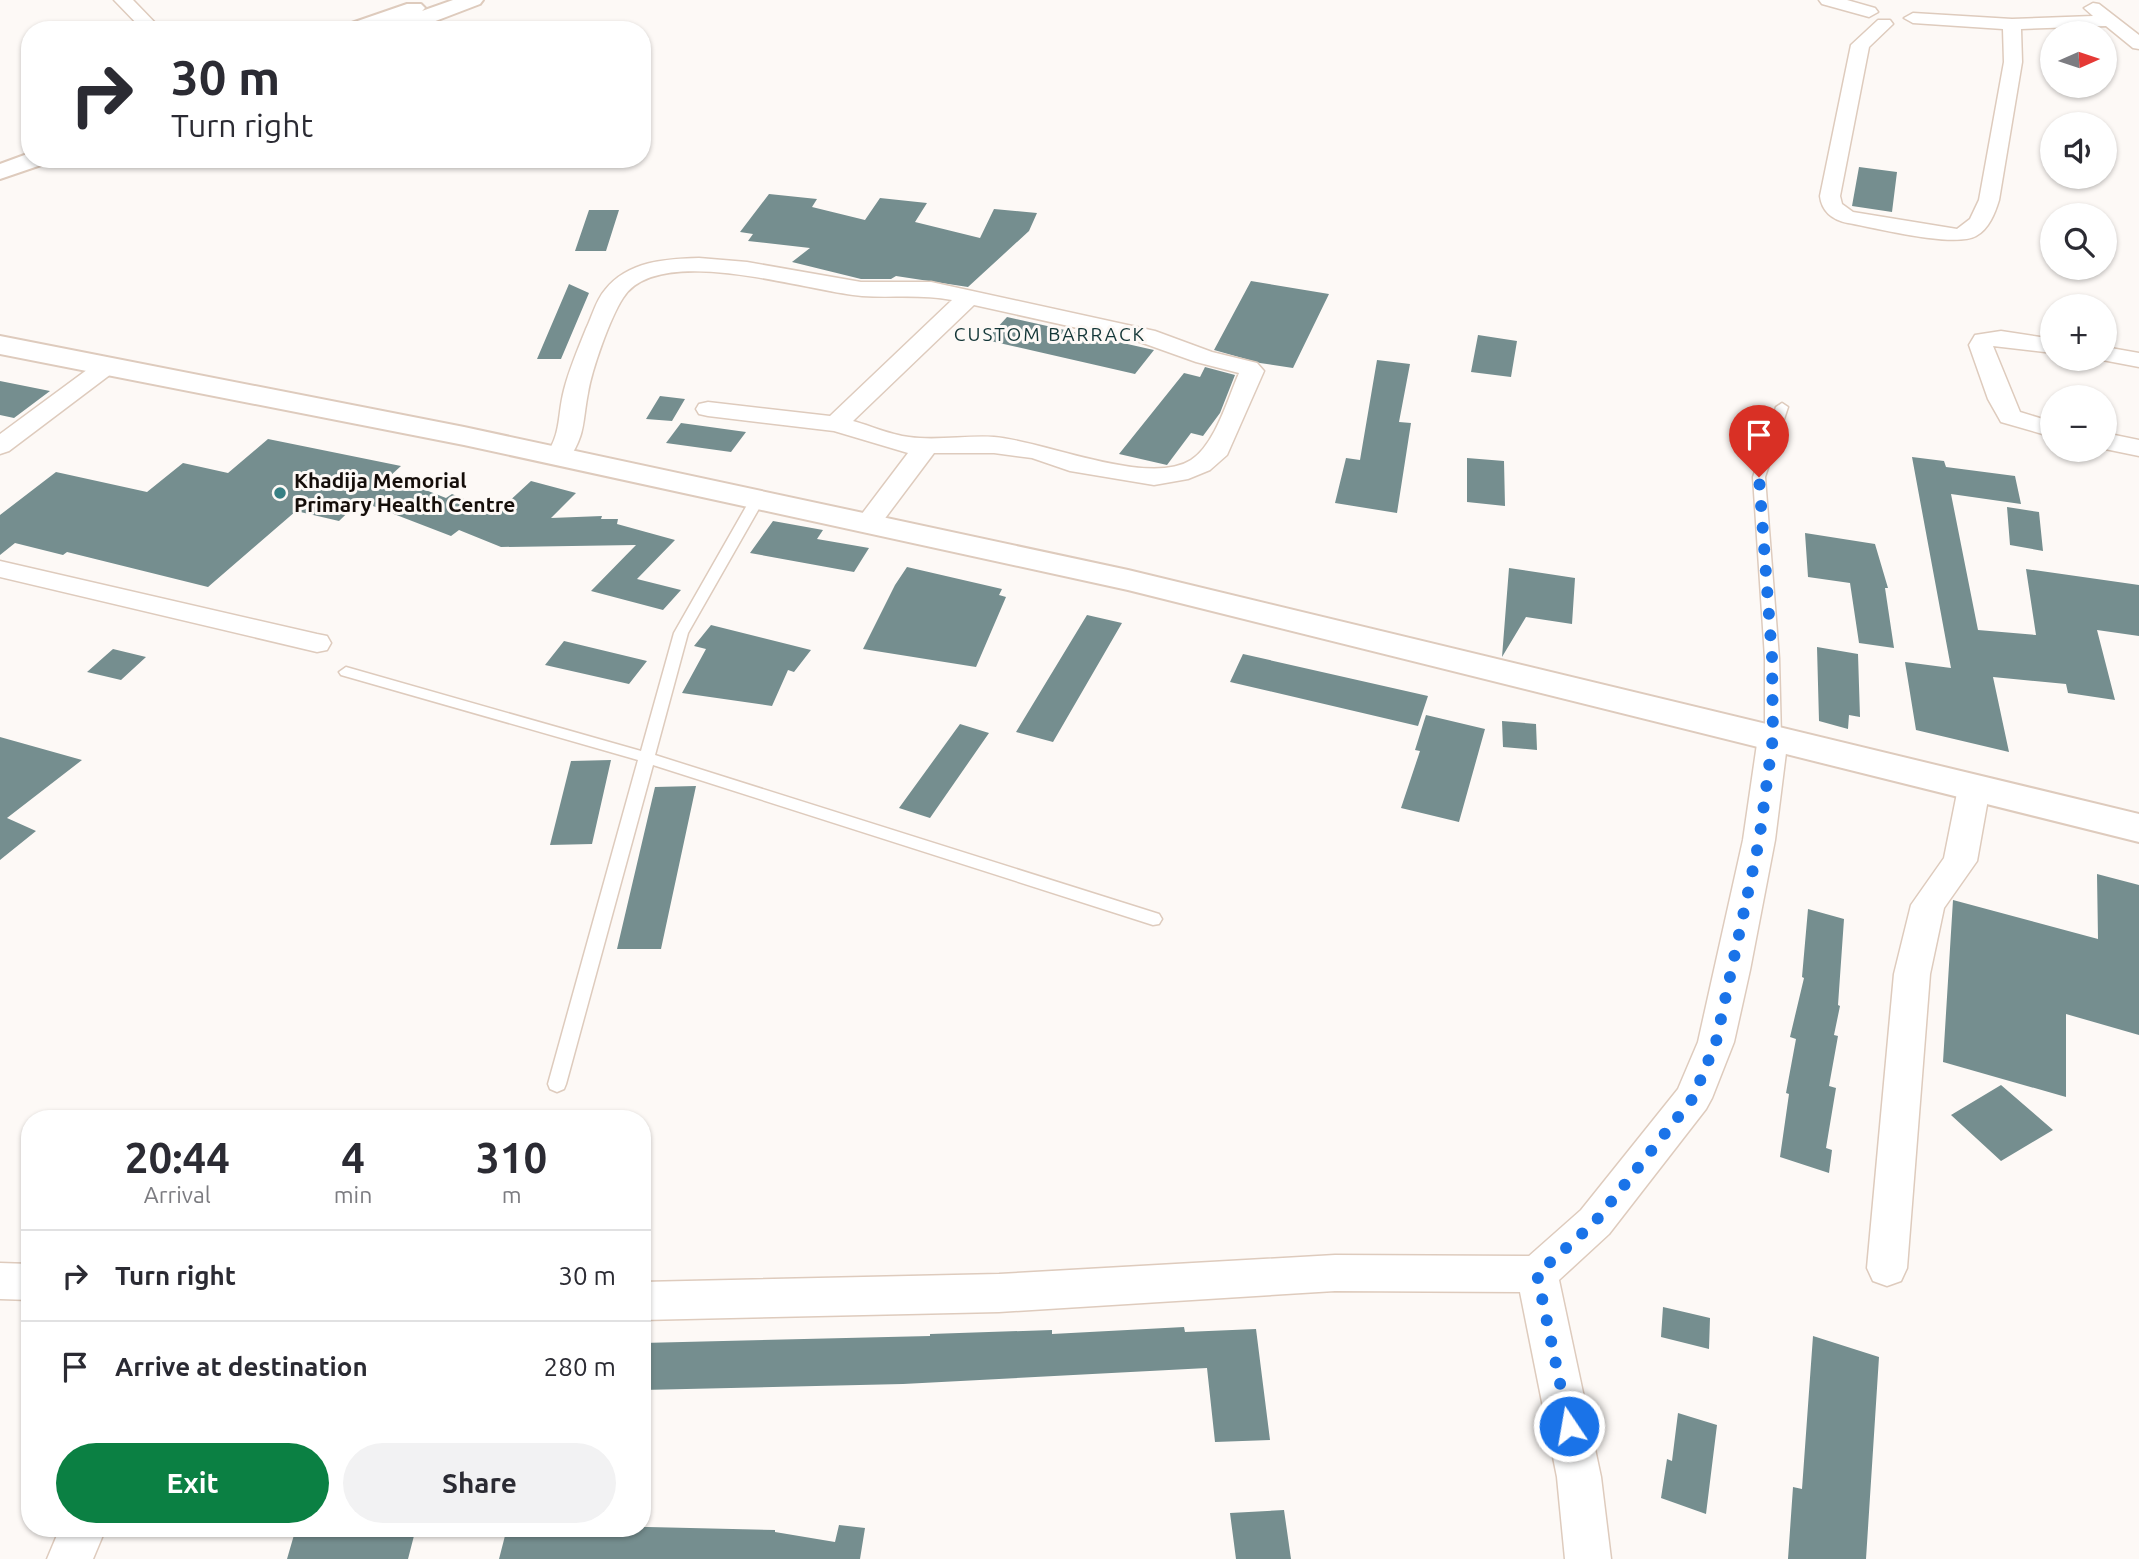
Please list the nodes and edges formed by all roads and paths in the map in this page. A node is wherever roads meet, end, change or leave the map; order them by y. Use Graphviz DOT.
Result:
graph roads {
  1 [pos="123,0"];
  2 [pos="436,0"];
  3 [pos="473,0"];
  4 [pos="1828,0"];
  5 [pos="2084,0"];
  6 [pos="1876,18"];
  7 [pos="144,21"];
  8 [pos="379,21"];
  9 [pos="416,21"];
  10 [pos="2109,21"];
  11 [pos="2040,23"];
  12 [pos="2012,24"];
  13 [pos="2118,28"];
  14 [pos="2139,44"];
  15 [pos="21,151"];
  16 [pos="0,159"];
  17 [pos="21,164"];
  18 [pos="0,172"];
  19 [pos="969,297"];
  20 [pos="2040,344"];
  21 [pos="0,345"];
  22 [pos="2117,356"];
  23 [pos="2139,360"];
  24 [pos="107,366"];
  25 [pos="1782,407"];
  26 [pos="708,409"];
  27 [pos="836,424"];
  28 [pos="2040,426"];
  29 [pos="2117,443"];
  30 [pos="927,445"];
  31 [pos="0,446"];
  32 [pos="2139,448"];
  33 [pos="558,457"];
  34 [pos="758,498"];
  35 [pos="868,523"];
  36 [pos="0,569"];
  37 [pos="317,643"];
  38 [pos="346,671"];
  39 [pos="1773,737"];
  40 [pos="645,757"];
  41 [pos="1974,788"];
  42 [pos="2139,828"];
  43 [pos="1153,919"];
  44 [pos="557,1084"];
  45 [pos="1887,1268"];
  46 [pos="1537,1274"];
  47 [pos="0,1281"];
  48 [pos="21,1282"];
  49 [pos="651,1301"];
  50 [pos="79,1537"];
  51 [pos="70,1559"];
  52 [pos="1588,1559"];
  1 -- 7 [label="street"];
  2 -- 8 [label="main road"];
  3 -- 9 [label="main road"];
  4 -- 6 [label="street"];
  5 -- 10 [label="street"];
  6 -- 12 [label="street"];
  6 -- 12 [label="street"];
  11 -- 12 [label="street"];
  13 -- 14 [label="street"];
  15 -- 16 [label="main road"];
  17 -- 18 [label="main road"];
  19 -- 27 [label="street"];
  19 -- 30 [label="street"];
  19 -- 33 [label="street"];
  20 -- 28 [label="street"];
  21 -- 24 [label="main road"];
  22 -- 23 [label="street"];
  24 -- 31 [label="street"];
  24 -- 33 [label="main road"];
  25 -- 39 [label="lane"];
  26 -- 27 [label="street"];
  27 -- 30 [label="street"];
  29 -- 32 [label="street"];
  30 -- 35 [label="street"];
  33 -- 34 [label="main road"];
  34 -- 35 [label="main road"];
  34 -- 40 [label="lane"];
  35 -- 39 [label="main road"];
  36 -- 37 [label="street"];
  38 -- 40 [label="lane"];
  39 -- 41 [label="main road"];
  39 -- 46 [label="street"];
  40 -- 43 [label="lane"];
  40 -- 44 [label="lane"];
  41 -- 42 [label="main road"];
  41 -- 45 [label="street"];
  46 -- 49 [label="street"];
  46 -- 52 [label="street"];
  47 -- 48 [label="street"];
  50 -- 51 [label="street"];
}
